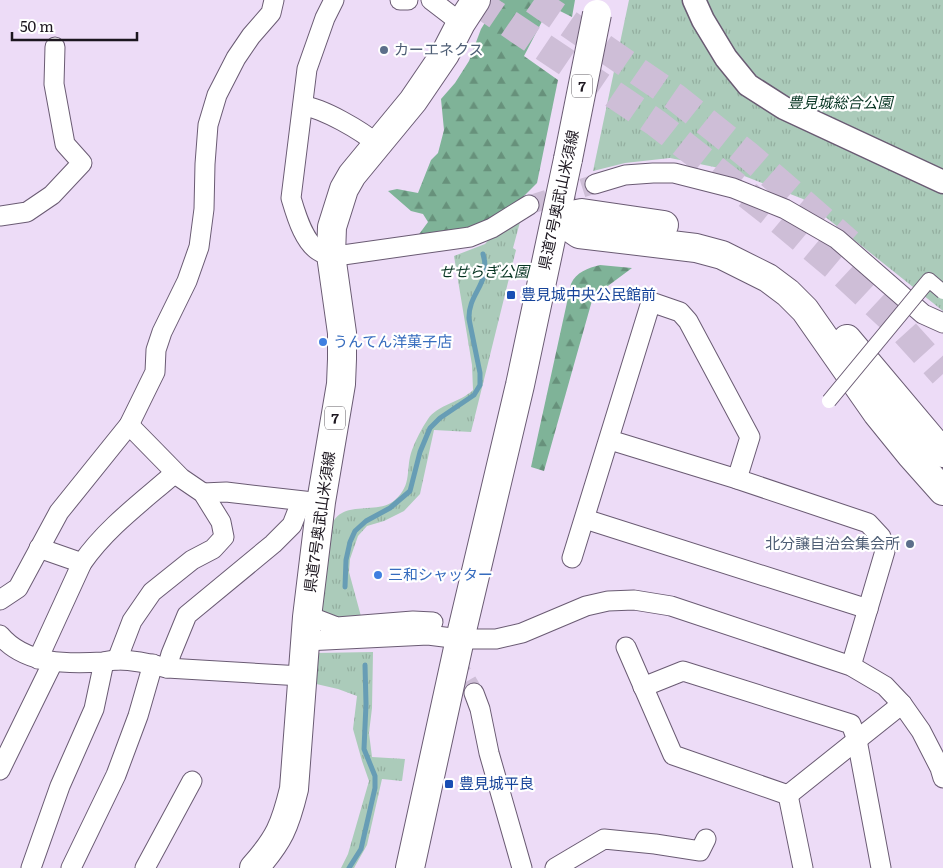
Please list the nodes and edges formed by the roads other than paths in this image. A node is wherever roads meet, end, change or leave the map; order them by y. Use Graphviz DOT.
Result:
graph roads {
  1 [pos="274,0"];
  2 [pos="334,0"];
  3 [pos="400,0"];
  4 [pos="408,0"];
  5 [pos="431,0"];
  6 [pos="476,0"];
  7 [pos="600,0"];
  8 [pos="694,0"];
  9 [pos="461,23"];
  10 [pos="55,47"];
  11 [pos="303,106"];
  12 [pos="377,144"];
  13 [pos="943,182"];
  14 [pos="595,184"];
  15 [pos="529,205"];
  16 [pos="0,216"];
  17 [pos="556,218"];
  18 [pos="332,255"];
  19 [pos="943,292"];
  20 [pos="943,323"];
  21 [pos="829,401"];
  22 [pos="129,425"];
  23 [pos="610,440"];
  24 [pos="943,453"];
  25 [pos="175,473"];
  26 [pos="737,479"];
  27 [pos="943,491"];
  28 [pos="203,493"];
  29 [pos="311,502"];
  30 [pos="585,519"];
  31 [pos="38,548"];
  32 [pos="572,558"];
  33 [pos="82,563"];
  34 [pos="0,600"];
  35 [pos="868,609"];
  36 [pos="433,622"];
  37 [pos="306,629"];
  38 [pos="0,635"];
  39 [pos="460,639"];
  40 [pos="626,647"];
  41 [pos="45,661"];
  42 [pos="111,661"];
  43 [pos="160,666"];
  44 [pos="851,666"];
  45 [pos="302,676"];
  46 [pos="643,687"];
  47 [pos="474,693"];
  48 [pos="902,704"];
  49 [pos="857,740"];
  50 [pos="0,770"];
  51 [pos="943,778"];
  52 [pos="192,781"];
  53 [pos="788,795"];
  54 [pos="706,839"];
  55 [pos="31,868"];
  56 [pos="71,868"];
  57 [pos="145,868"];
  58 [pos="254,868"];
  59 [pos="410,868"];
  60 [pos="522,868"];
  61 [pos="555,868"];
  62 [pos="803,868"];
  63 [pos="881,868"];
  1 -- 22 [label="street"];
  2 -- 11 [label="street"];
  3 -- 4 [label="street"];
  5 -- 9 [label="street"];
  6 -- 9 [label="main road, 県道7号奥武山米須線 / 7"];
  7 -- 17 [label="main road, 県道7号奥武山米須線 / 7, bridge"];
  8 -- 13 [label="street"];
  9 -- 12 [label="main road, 県道7号奥武山米須線 / 7"];
  10 -- 16 [label="street"];
  11 -- 12 [label="street"];
  11 -- 18 [label="street"];
  12 -- 18 [label="main road, 県道7号奥武山米須線 / 7"];
  14 -- 20 [label="street"];
  15 -- 18 [label="street"];
  17 -- 24 [label="main road"];
  17 -- 27 [label="main road"];
  17 -- 39 [label="main road, 県道7号奥武山米須線 / 7"];
  18 -- 29 [label="main road, 県道7号奥武山米須線 / 7"];
  19 -- 21 [label="street, bridge"];
  22 -- 25 [label="street"];
  22 -- 31 [label="street"];
  23 -- 26 [label="street"];
  23 -- 26 [label="street"];
  23 -- 30 [label="street"];
  25 -- 28 [label="street"];
  25 -- 33 [label="street"];
  26 -- 35 [label="street"];
  28 -- 29 [label="street"];
  28 -- 42 [label="street"];
  29 -- 37 [label="main road, 県道7号奥武山米須線 / 7"];
  29 -- 43 [label="street"];
  30 -- 32 [label="street"];
  30 -- 35 [label="street"];
  31 -- 33 [label="street"];
  31 -- 34 [label="street"];
  33 -- 41 [label="street"];
  35 -- 44 [label="street"];
  36 -- 37 [label="street"];
  37 -- 39 [label="street"];
  37 -- 45 [label="main road, 県道7号奥武山米須線 / 7"];
  38 -- 41 [label="street"];
  39 -- 44 [label="street"];
  39 -- 59 [label="main road, 県道7号奥武山米須線 / 7"];
  40 -- 46 [label="street"];
  41 -- 42 [label="street"];
  41 -- 50 [label="street"];
  42 -- 43 [label="street"];
  42 -- 55 [label="street"];
  43 -- 45 [label="street"];
  43 -- 56 [label="street"];
  44 -- 48 [label="street"];
  45 -- 58 [label="main road, 県道7号奥武山米須線 / 7"];
  46 -- 49 [label="street"];
  46 -- 53 [label="street"];
  47 -- 60 [label="street"];
  48 -- 49 [label="street"];
  48 -- 51 [label="street"];
  49 -- 53 [label="street"];
  49 -- 63 [label="street"];
  52 -- 57 [label="street"];
  53 -- 62 [label="street"];
  54 -- 61 [label="street"];
}
